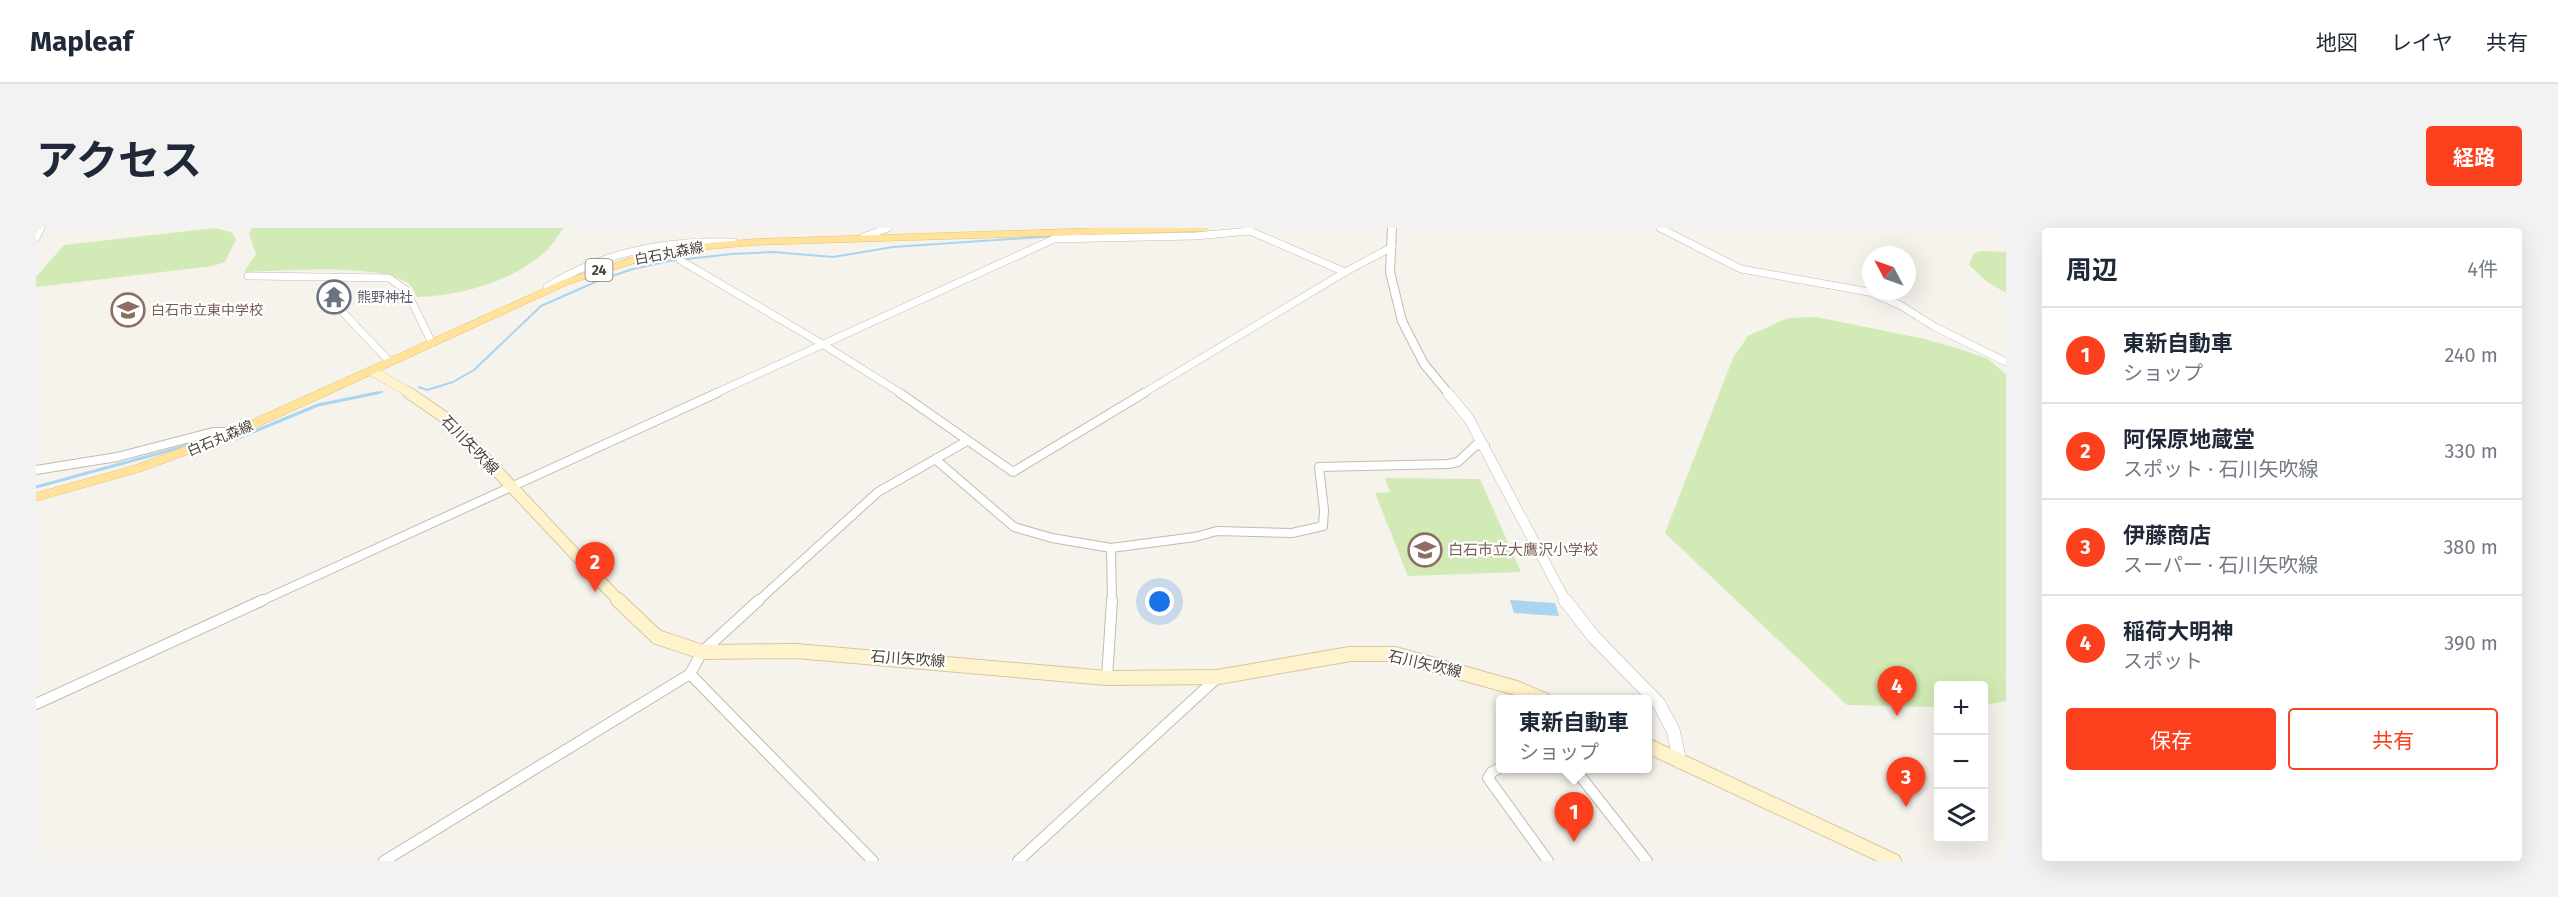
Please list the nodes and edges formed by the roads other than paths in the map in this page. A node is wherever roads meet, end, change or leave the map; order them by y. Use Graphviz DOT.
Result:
graph roads {
  1 [pos="41,228"];
  2 [pos="888,228"];
  3 [pos="1203,228"];
  4 [pos="1392,228"];
  5 [pos="1660,228"];
  6 [pos="992,230"];
  7 [pos="862,237"];
  8 [pos="36,238"];
  9 [pos="1392,247"];
  10 [pos="679,253"];
  11 [pos="1345,272"];
  12 [pos="248,276"];
  13 [pos="334,303"];
  14 [pos="432,343"];
  15 [pos="824,345"];
  16 [pos="390,362"];
  17 [pos="2006,362"];
  18 [pos="372,371"];
  19 [pos="236,432"];
  20 [pos="967,441"];
  21 [pos="1485,446"];
  22 [pos="935,459"];
  23 [pos="36,470"];
  24 [pos="512,488"];
  25 [pos="36,497"];
  26 [pos="1112,548"];
  27 [pos="702,652"];
  28 [pos="690,674"];
  29 [pos="1218,677"];
  30 [pos="1107,678"];
  31 [pos="1516,688"];
  32 [pos="1521,695"];
  33 [pos="1534,695"];
  34 [pos="1650,695"];
  35 [pos="1652,697"];
  36 [pos="36,705"];
  37 [pos="1652,748"];
  38 [pos="1680,762"];
  39 [pos="1496,770"];
  40 [pos="1578,773"];
  41 [pos="384,861"];
  42 [pos="873,861"];
  43 [pos="1018,861"];
  44 [pos="1548,861"];
  45 [pos="1647,861"];
  46 [pos="1894,861"];
  1 -- 8 [label="street"];
  2 -- 7 [label="street"];
  3 -- 6 [label="main road, 白石丸森線 / 24"];
  4 -- 9 [label="street"];
  5 -- 17 [label="street"];
  6 -- 7 [label="main road, 白石丸森線 / 24"];
  7 -- 10 [label="main road, 白石丸森線 / 24"];
  9 -- 11 [label="street"];
  9 -- 21 [label="street"];
  10 -- 14 [label="main road, 白石丸森線 / 24"];
  10 -- 15 [label="street"];
  11 -- 15 [label="street"];
  11 -- 20 [label="street"];
  12 -- 14 [label="street"];
  13 -- 16 [label="street"];
  14 -- 16 [label="main road, 白石丸森線 / 24"];
  15 -- 20 [label="street"];
  15 -- 24 [label="street"];
  16 -- 18 [label="main road, 白石丸森線 / 24"];
  18 -- 19 [label="main road, 白石丸森線 / 24"];
  18 -- 24 [label="main road, 石川矢吹線"];
  19 -- 23 [label="street"];
  19 -- 25 [label="main road, 白石丸森線 / 24"];
  20 -- 22 [label="street"];
  21 -- 26 [label="street"];
  21 -- 34 [label="street"];
  22 -- 26 [label="street"];
  22 -- 27 [label="street"];
  24 -- 27 [label="main road, 石川矢吹線"];
  24 -- 36 [label="street"];
  26 -- 30 [label="street"];
  27 -- 28 [label="street"];
  27 -- 30 [label="main road, 石川矢吹線"];
  28 -- 41 [label="street"];
  28 -- 42 [label="street"];
  29 -- 30 [label="main road, 石川矢吹線"];
  29 -- 31 [label="main road, 石川矢吹線"];
  29 -- 43 [label="street"];
  31 -- 32 [label="street"];
  31 -- 33 [label="main road, 石川矢吹線"];
  35 -- 38 [label="street"];
  37 -- 38 [label="main road"];
  38 -- 46 [label="main road"];
  39 -- 44 [label="street"];
  40 -- 45 [label="street"];
}
